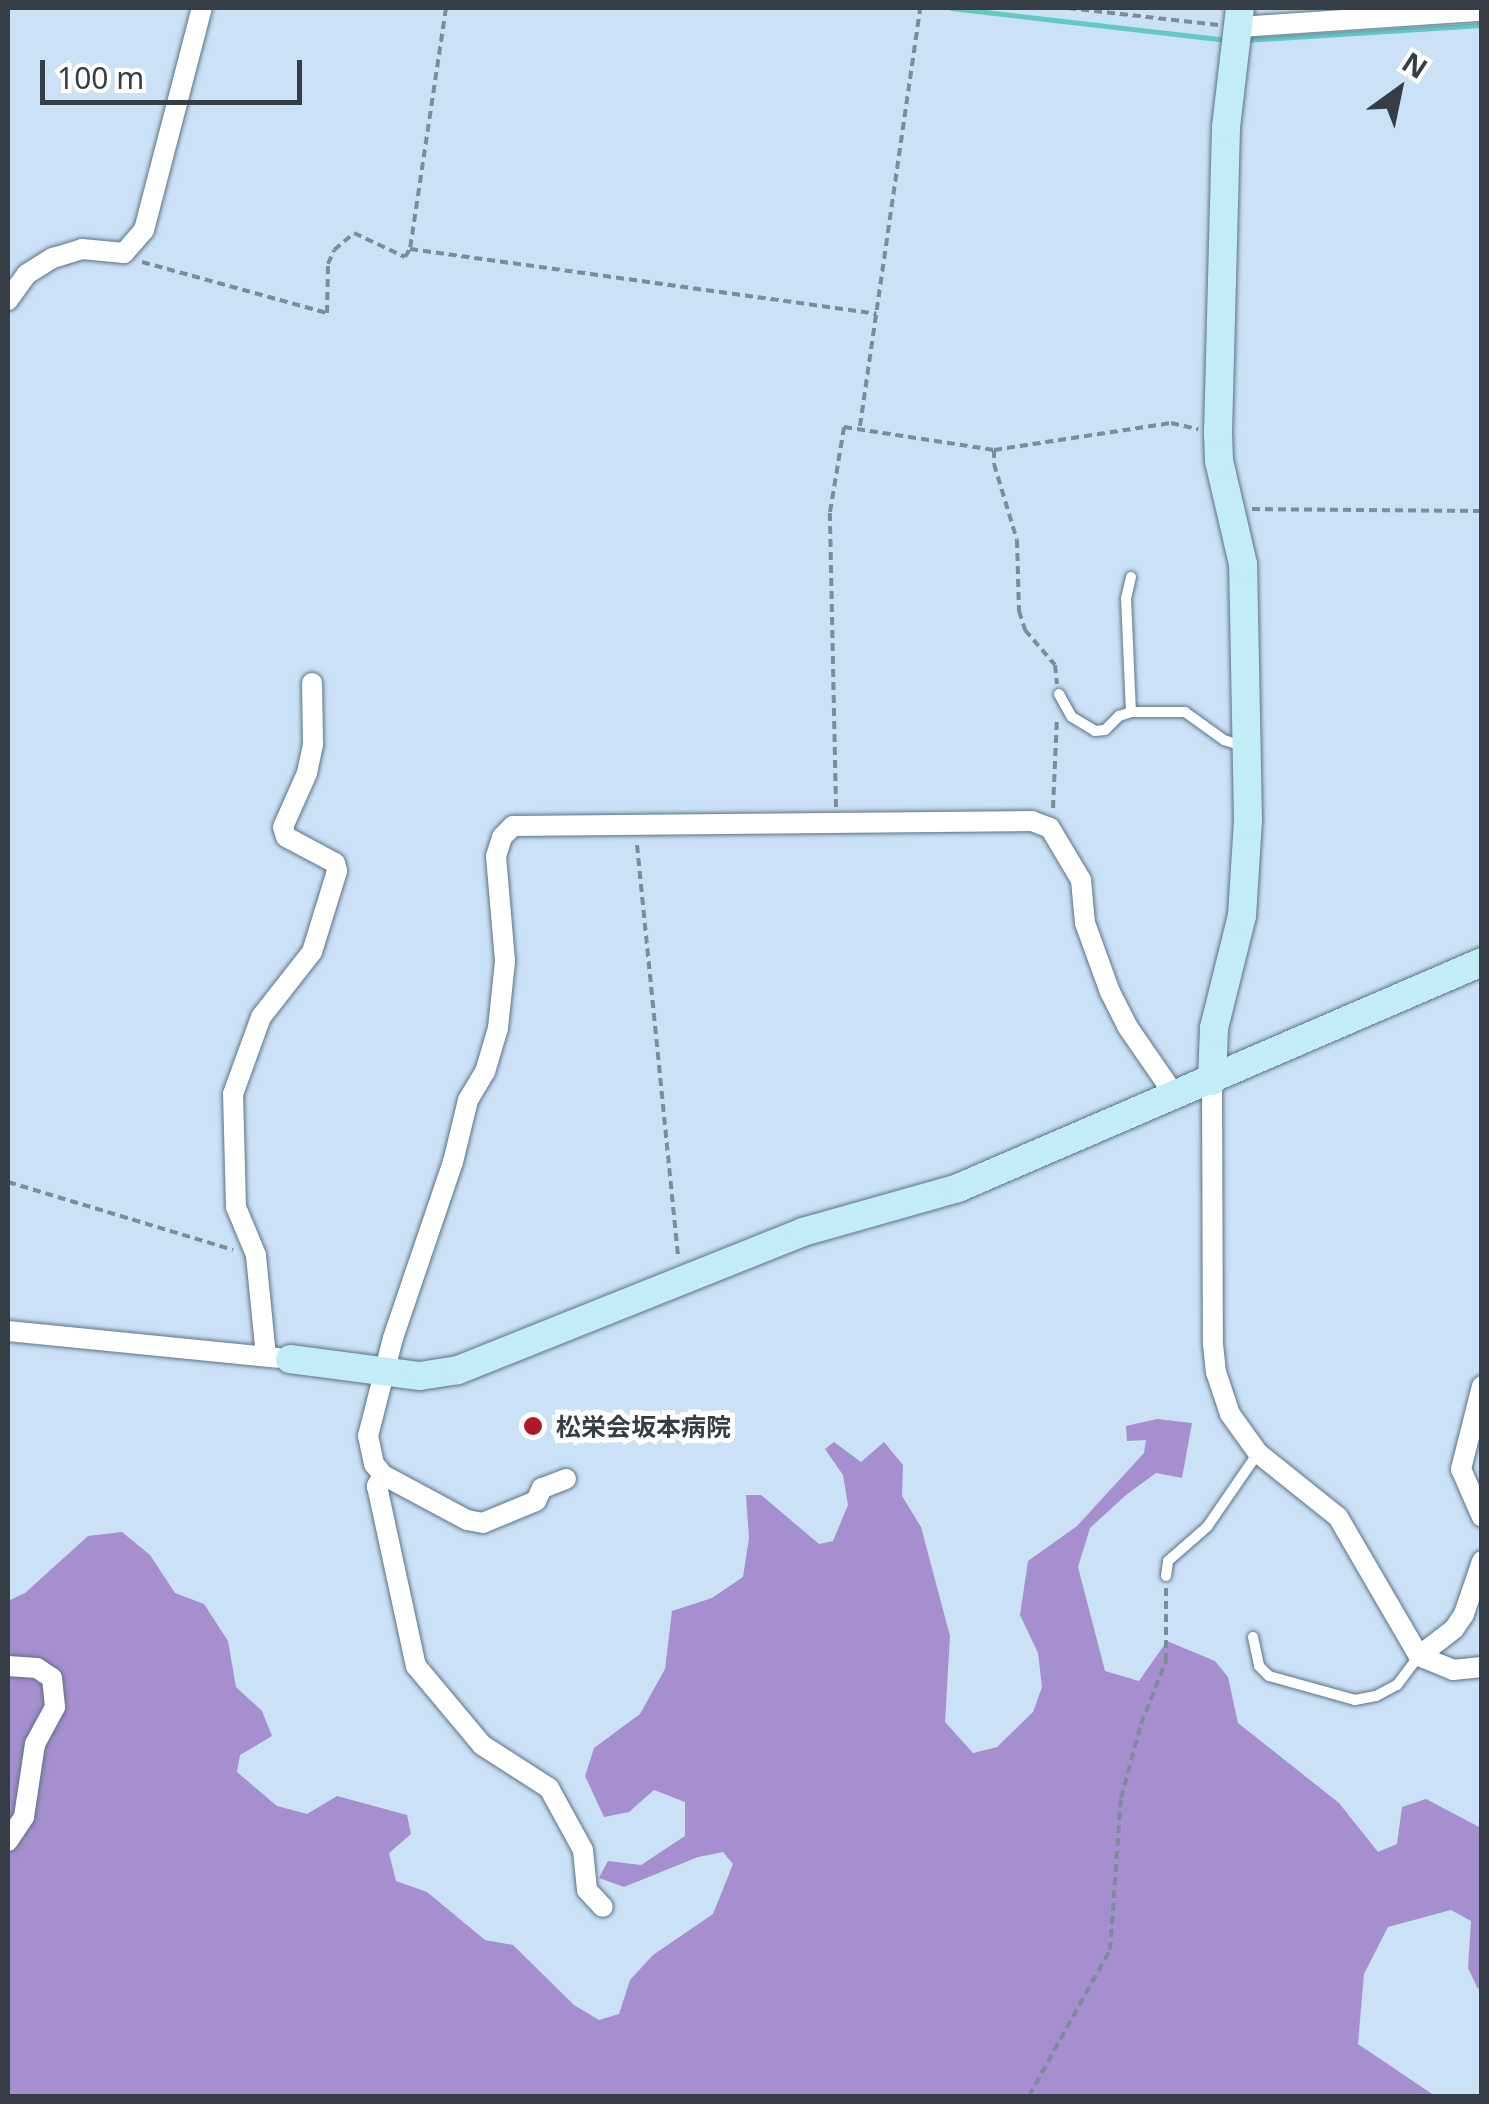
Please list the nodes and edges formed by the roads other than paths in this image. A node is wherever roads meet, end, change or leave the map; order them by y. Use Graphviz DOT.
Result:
graph roads {
  1 [pos="202,8"];
  2 [pos="1482,11"];
  3 [pos="1239,17"];
  4 [pos="8,300"];
  5 [pos="1130,578"];
  6 [pos="312,683"];
  7 [pos="1059,694"];
  8 [pos="1132,712"];
  9 [pos="1249,746"];
  10 [pos="1482,962"];
  11 [pos="1212,1081"];
  12 [pos="1176,1097"];
  13 [pos="8,1331"];
  14 [pos="278,1358"];
  15 [pos="386,1372"];
  16 [pos="1482,1386"];
  17 [pos="1258,1454"];
  18 [pos="383,1474"];
  19 [pos="566,1479"];
  20 [pos="1482,1517"];
  21 [pos="1482,1561"];
  22 [pos="1166,1576"];
  23 [pos="1253,1637"];
  24 [pos="1420,1656"];
  25 [pos="8,1666"];
  26 [pos="1482,1668"];
  27 [pos="8,1841"];
  28 [pos="603,1907"];
  1 -- 4 [label="street"];
  2 -- 3 [label="street"];
  3 -- 9 [label="street"];
  5 -- 8 [label="lane"];
  6 -- 14 [label="street"];
  7 -- 8 [label="lane"];
  8 -- 9 [label="lane"];
  9 -- 11 [label="street"];
  10 -- 11 [label="street"];
  11 -- 12 [label="street"];
  11 -- 17 [label="street"];
  12 -- 15 [label="street"];
  12 -- 15 [label="street"];
  13 -- 14 [label="street"];
  14 -- 15 [label="street"];
  15 -- 18 [label="street"];
  16 -- 20 [label="street"];
  17 -- 22 [label="lane"];
  17 -- 24 [label="street"];
  18 -- 19 [label="street"];
  18 -- 28 [label="street"];
  21 -- 24 [label="street"];
  23 -- 24 [label="lane"];
  24 -- 26 [label="street"];
  25 -- 27 [label="street"];
}
